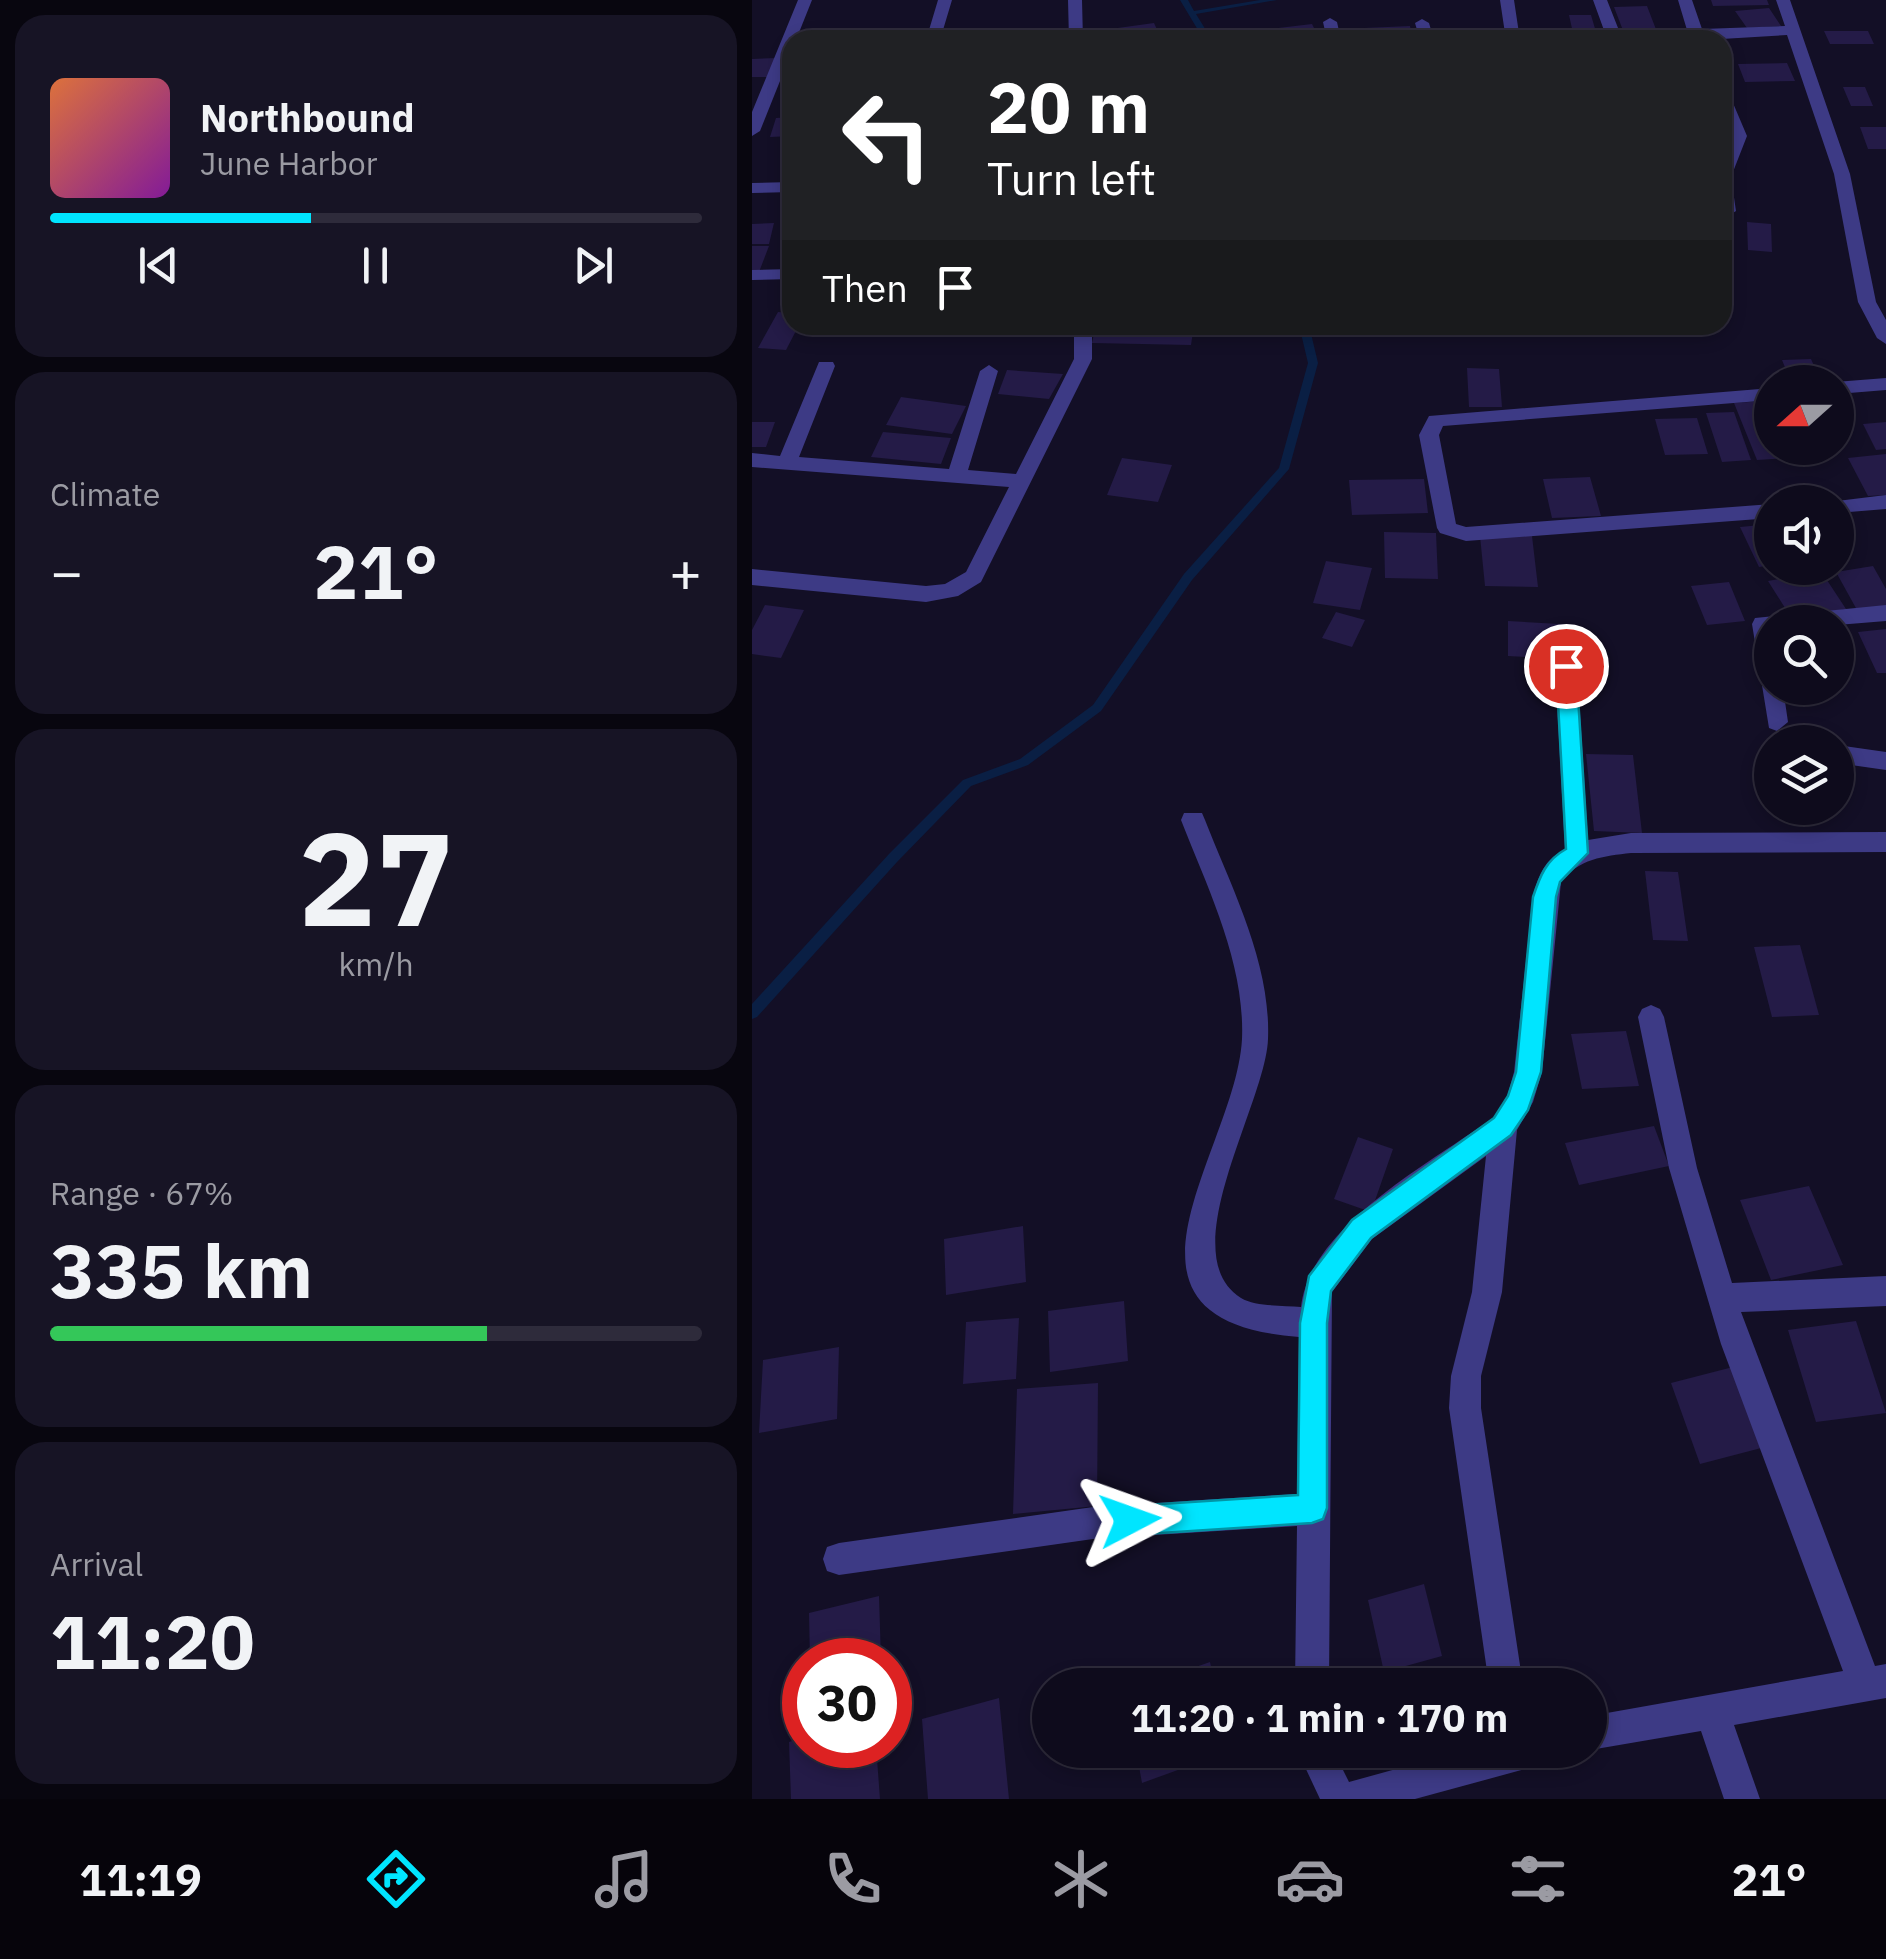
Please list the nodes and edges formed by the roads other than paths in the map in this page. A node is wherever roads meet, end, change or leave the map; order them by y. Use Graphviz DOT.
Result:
graph roads {
  1 [pos="805,0"];
  2 [pos="944,0"];
  3 [pos="1074,0"];
  4 [pos="1507,0"];
  5 [pos="1600,0"];
  6 [pos="1685,0"];
  7 [pos="1784,0"];
  8 [pos="1330,22"];
  9 [pos="1422,23"];
  10 [pos="794,30"];
  11 [pos="936,30"];
  12 [pos="1076,30"];
  13 [pos="1332,30"];
  14 [pos="1424,30"];
  15 [pos="1512,30"];
  16 [pos="1610,30"];
  17 [pos="1694,30"];
  18 [pos="1795,30"];
  19 [pos="1732,35"];
  20 [pos="782,60"];
  21 [pos="765,105"];
  22 [pos="1732,120"];
  23 [pos="752,131"];
  24 [pos="1732,154"];
  25 [pos="752,188"];
  26 [pos="782,188"];
  27 [pos="752,274"];
  28 [pos="782,274"];
  29 [pos="1083,335"];
  30 [pos="1886,338"];
  31 [pos="826,366"];
  32 [pos="989,371"];
  33 [pos="1886,384"];
  34 [pos="1854,387"];
  35 [pos="1754,395"];
  36 [pos="752,460"];
  37 [pos="788,463"];
  38 [pos="956,477"];
  39 [pos="1022,481"];
  40 [pos="1886,502"];
  41 [pos="1854,505"];
  42 [pos="1754,512"];
  43 [pos="752,577"];
  44 [pos="1886,613"];
  45 [pos="1854,616"];
  46 [pos="1566,666"];
  47 [pos="1775,705"];
  48 [pos="1777,722"];
  49 [pos="1854,756"];
  50 [pos="1886,761"];
  51 [pos="1193,820"];
  52 [pos="1886,842"];
  53 [pos="1577,853"];
  54 [pos="1651,1016"];
  55 [pos="1502,1127"];
  56 [pos="1886,1290"];
  57 [pos="1722,1298"];
  58 [pos="1314,1323"];
  59 [pos="1312,1508"];
  60 [pos="839,1559"];
  61 [pos="1312,1668"];
  62 [pos="1503,1668"];
  63 [pos="1875,1682"];
  64 [pos="1711,1710"];
  65 [pos="1607,1730"];
  66 [pos="1324,1768"];
  67 [pos="1460,1768"];
  68 [pos="1338,1799"];
  69 [pos="1350,1799"];
  70 [pos="1742,1799"];
  1 -- 10 [label="street"];
  2 -- 11 [label="street"];
  3 -- 12 [label="street"];
  4 -- 15 [label="street"];
  5 -- 16 [label="street"];
  6 -- 17 [label="street"];
  7 -- 18 [label="street"];
  8 -- 13 [label="street"];
  9 -- 14 [label="street"];
  18 -- 19 [label="street"];
  18 -- 30 [label="street"];
  20 -- 21 [label="street"];
  21 -- 23 [label="street"];
  22 -- 24 [label="street"];
  25 -- 26 [label="street"];
  27 -- 28 [label="street"];
  29 -- 39 [label="street"];
  31 -- 37 [label="street"];
  32 -- 38 [label="street"];
  33 -- 34 [label="street"];
  35 -- 42 [label="street"];
  36 -- 37 [label="street"];
  37 -- 38 [label="street"];
  38 -- 39 [label="street"];
  39 -- 43 [label="street"];
  40 -- 41 [label="street"];
  44 -- 45 [label="street"];
  46 -- 53 [label="street"];
  47 -- 48 [label="street"];
  49 -- 50 [label="street"];
  51 -- 58 [label="street"];
  52 -- 53 [label="street"];
  53 -- 55 [label="street"];
  54 -- 57 [label="street"];
  55 -- 58 [label="street"];
  55 -- 62 [label="street"];
  56 -- 57 [label="street"];
  57 -- 63 [label="street"];
  58 -- 59 [label="street"];
  59 -- 60 [label="street"];
  59 -- 61 [label="street"];
  63 -- 64 [label="street"];
  64 -- 65 [label="street"];
  64 -- 70 [label="street"];
  66 -- 68 [label="street"];
  67 -- 69 [label="street"];
}
